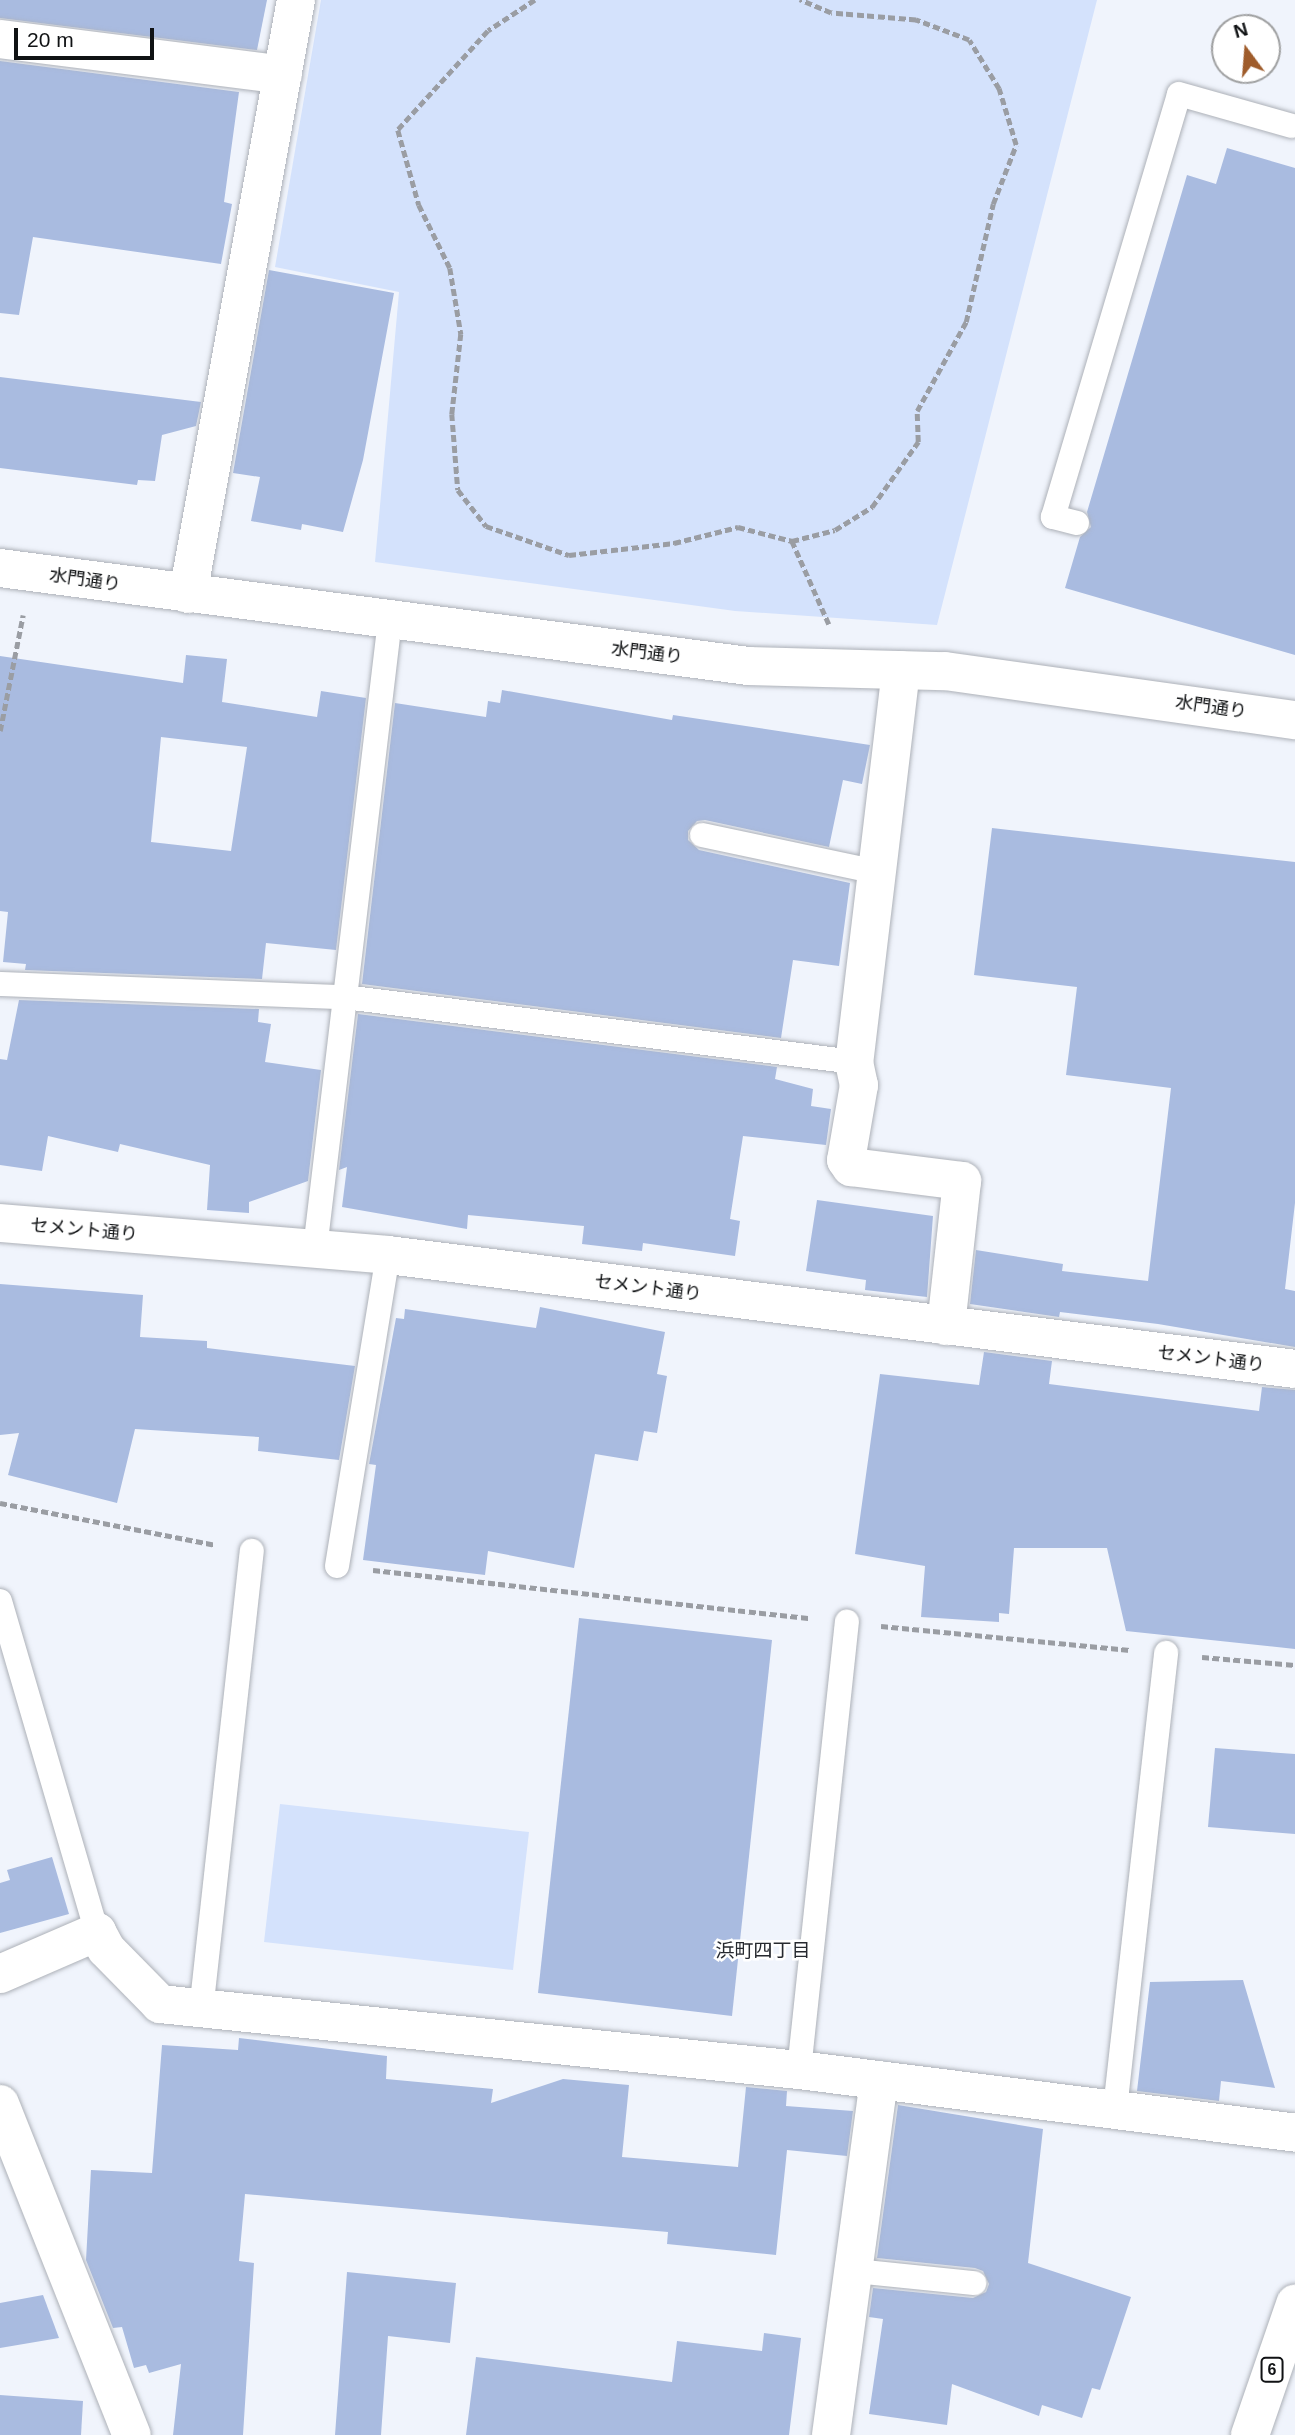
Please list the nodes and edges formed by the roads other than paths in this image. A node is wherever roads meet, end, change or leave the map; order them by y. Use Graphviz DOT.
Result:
graph roads {
  1 [pos="296,0"];
  2 [pos="0,39"];
  3 [pos="283,75"];
  4 [pos="1292,126"];
  5 [pos="1077,523"];
  6 [pos="15,570"];
  7 [pos="188,594"];
  8 [pos="390,620"];
  9 [pos="901,670"];
  10 [pos="1295,720"];
  11 [pos="702,835"];
  12 [pos="877,872"];
  13 [pos="0,984"];
  14 [pos="345,997"];
  15 [pos="854,1062"];
  16 [pos="0,1223"];
  17 [pos="315,1249"];
  18 [pos="388,1255"];
  19 [pos="946,1326"];
  20 [pos="1295,1369"];
  21 [pos="252,1551"];
  22 [pos="337,1566"];
  23 [pos="0,1601"];
  24 [pos="847,1622"];
  25 [pos="1166,1653"];
  26 [pos="97,1932"];
  27 [pos="0,1973"];
  28 [pos="201,2011"];
  29 [pos="799,2070"];
  30 [pos="879,2080"];
  31 [pos="0,2104"];
  32 [pos="1115,2109"];
  33 [pos="1295,2133"];
  34 [pos="855,2271"];
  35 [pos="974,2283"];
  36 [pos="1295,2304"];
  37 [pos="132,2435"];
  38 [pos="831,2435"];
  39 [pos="1250,2435"];
  1 -- 3 [label="street"];
  2 -- 3 [label="street"];
  3 -- 7 [label="street"];
  4 -- 5 [label="lane"];
  6 -- 7 [label="street, 水門通り"];
  7 -- 8 [label="street, 水門通り"];
  8 -- 9 [label="street, 水門通り"];
  8 -- 14 [label="lane"];
  9 -- 10 [label="street, 水門通り"];
  9 -- 12 [label="street"];
  11 -- 12 [label="lane"];
  12 -- 15 [label="street"];
  13 -- 14 [label="lane"];
  14 -- 15 [label="lane"];
  14 -- 17 [label="lane"];
  15 -- 19 [label="street"];
  16 -- 17 [label="street, セメント通り"];
  17 -- 18 [label="street, セメント通り"];
  18 -- 19 [label="street, セメント通り"];
  18 -- 22 [label="lane"];
  19 -- 20 [label="street, セメント通り"];
  21 -- 28 [label="lane"];
  23 -- 26 [label="lane"];
  24 -- 29 [label="lane"];
  25 -- 32 [label="lane"];
  26 -- 27 [label="street"];
  26 -- 28 [label="street"];
  28 -- 29 [label="street"];
  29 -- 30 [label="street"];
  30 -- 32 [label="street"];
  30 -- 34 [label="street"];
  31 -- 37 [label="street"];
  32 -- 33 [label="street"];
  34 -- 35 [label="lane"];
  34 -- 38 [label="street"];
  36 -- 39 [label="street, 6"];
}
